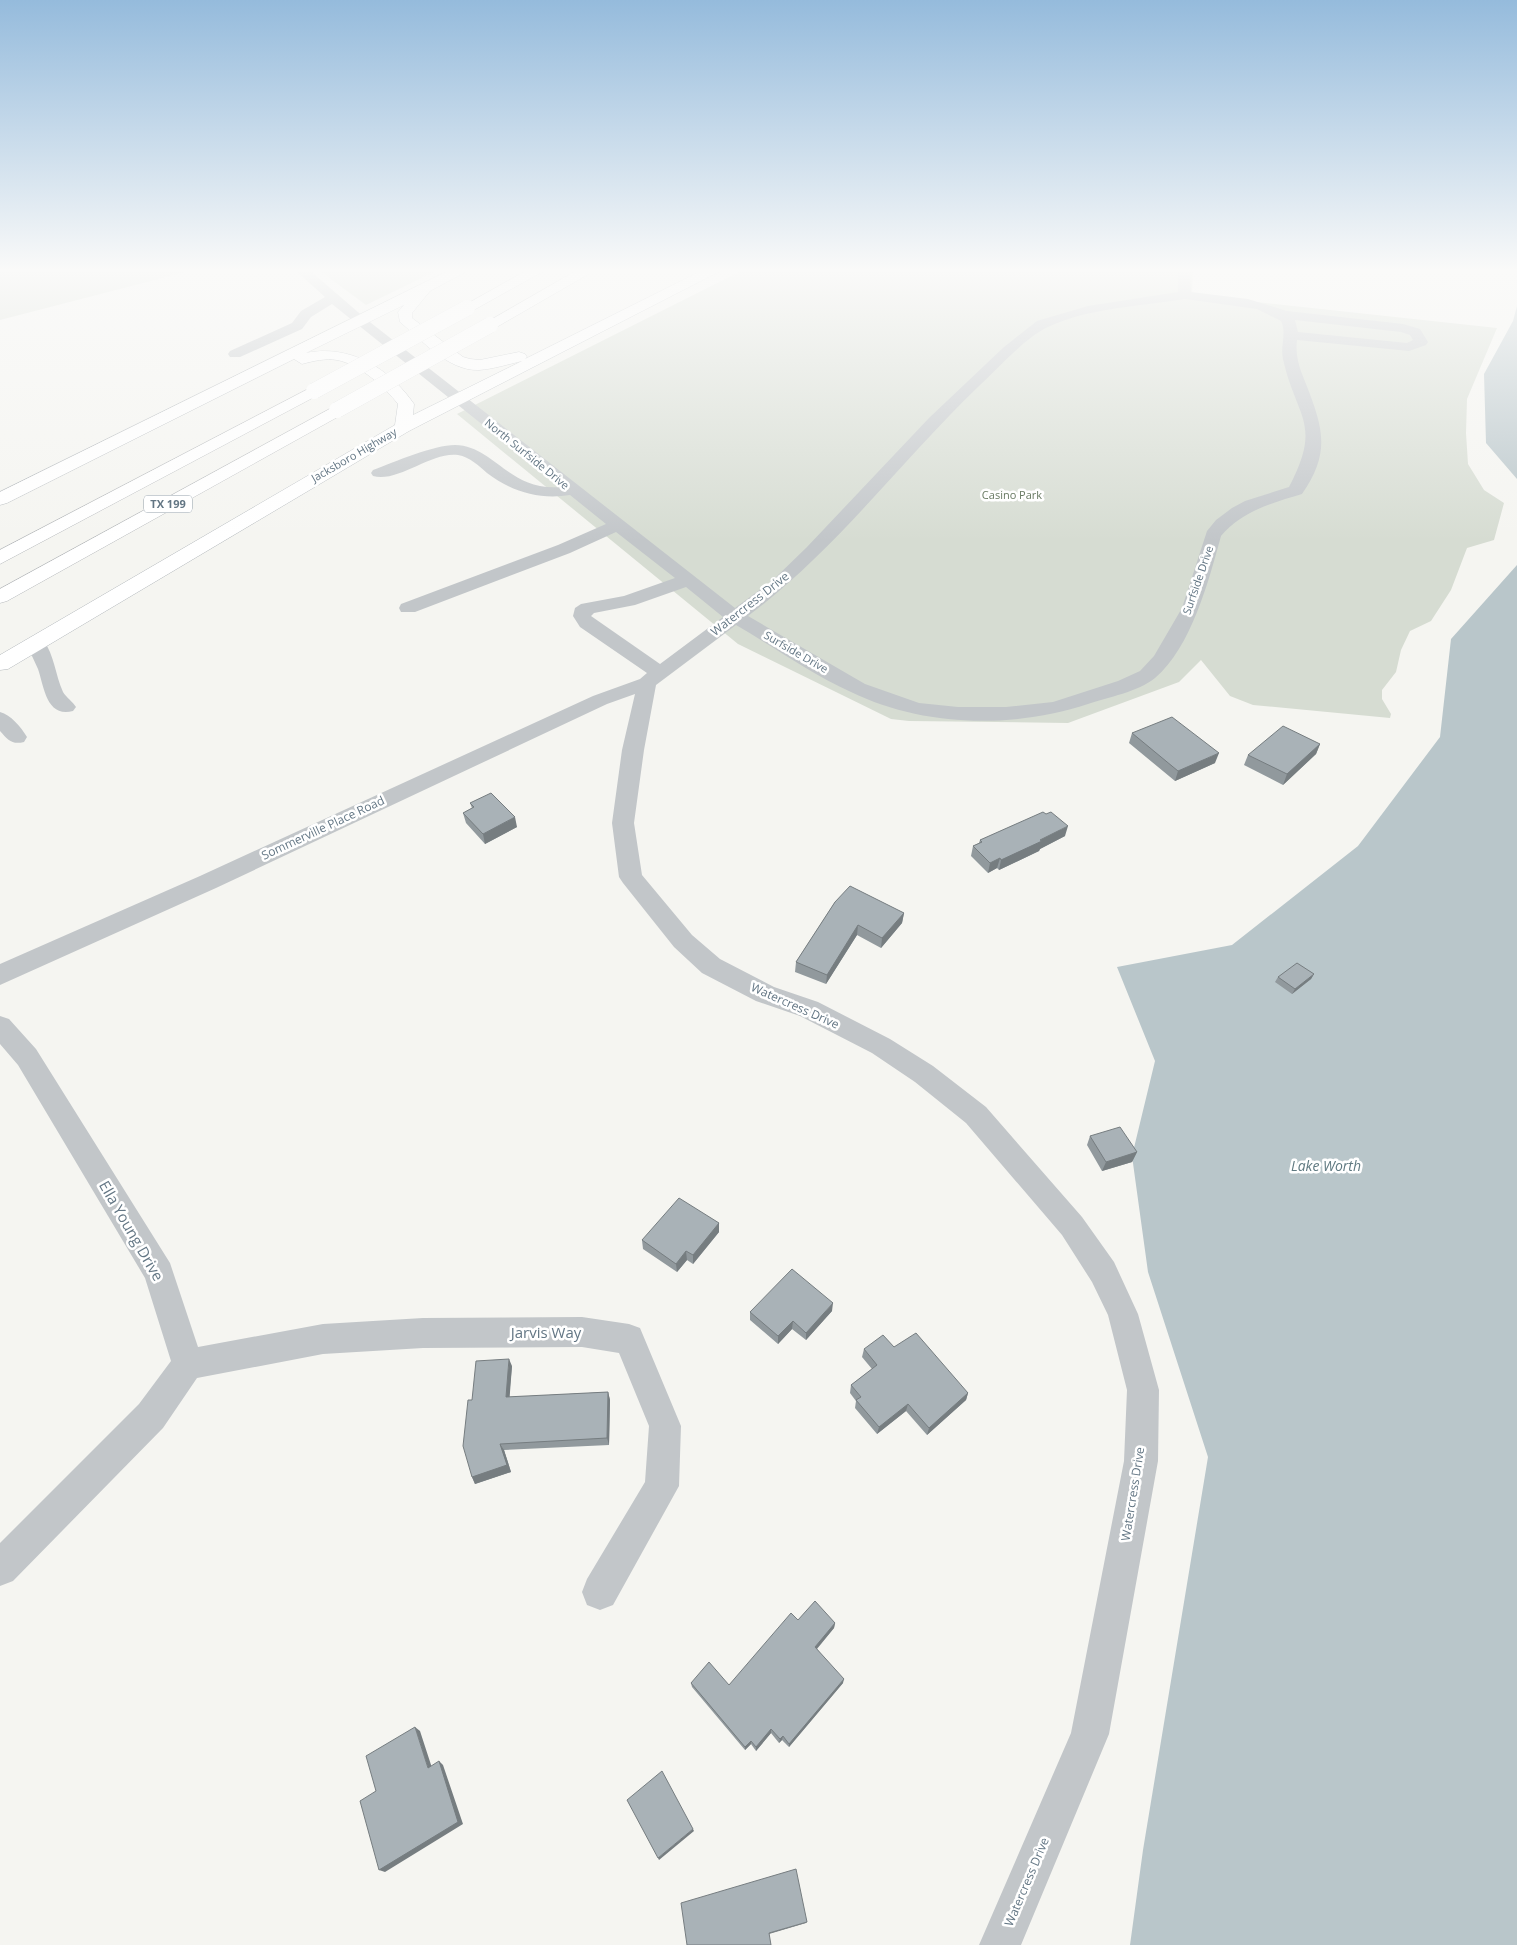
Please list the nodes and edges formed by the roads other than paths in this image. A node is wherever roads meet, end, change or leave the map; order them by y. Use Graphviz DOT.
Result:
graph roads {
  1 [pos="285,359"];
  2 [pos="305,359"];
  3 [pos="355,359"];
  4 [pos="373,359"];
  5 [pos="408,359"];
  6 [pos="429,359"];
  7 [pos="455,359"];
  8 [pos="508,359"];
  9 [pos="538,359"];
  10 [pos="1000,359"];
  11 [pos="1289,359"];
  12 [pos="268,367"];
  13 [pos="459,398"];
  14 [pos="403,427"];
  15 [pos="506,438"];
  16 [pos="468,450"];
  17 [pos="549,472"];
  18 [pos="379,474"];
  19 [pos="514,483"];
  20 [pos="572,490"];
  21 [pos="0,499"];
  22 [pos="617,525"];
  23 [pos="0,558"];
  24 [pos="688,580"];
  25 [pos="0,597"];
  26 [pos="408,608"];
  27 [pos="734,616"];
  28 [pos="36,643"];
  29 [pos="0,664"];
  30 [pos="654,678"];
  31 [pos="66,707"];
  32 [pos="0,718"];
  33 [pos="17,738"];
  34 [pos="0,975"];
  35 [pos="0,1026"];
  36 [pos="188,1364"];
  37 [pos="0,1568"];
  38 [pos="600,1592"];
  39 [pos="1000,1945"];
  1 -- 12 [label="main road"];
  2 -- 12 [label="main road"];
  3 -- 14 [label="main road"];
  4 -- 23 [label="main road, bridge"];
  5 -- 13 [label="street, North Surfside Drive"];
  6 -- 25 [label="main road, TX 199, bridge"];
  7 -- 8 [label="main road"];
  9 -- 13 [label="main road, Jacksboro Highway"];
  10 -- 27 [label="street, Watercress Drive"];
  11 -- 27 [label="street, Surfside Drive"];
  12 -- 21 [label="main road"];
  13 -- 14 [label="main road, Jacksboro Highway"];
  13 -- 15 [label="street, North Surfside Drive"];
  14 -- 28 [label="main road, Jacksboro Highway"];
  15 -- 16 [label="street"];
  15 -- 17 [label="street, North Surfside Drive"];
  16 -- 18 [label="street"];
  16 -- 19 [label="street"];
  17 -- 19 [label="street"];
  17 -- 20 [label="street, North Surfside Drive"];
  19 -- 20 [label="street"];
  20 -- 22 [label="street, North Surfside Drive"];
  22 -- 24 [label="street, North Surfside Drive"];
  22 -- 26 [label="street"];
  24 -- 27 [label="street, North Surfside Drive"];
  24 -- 30 [label="street"];
  27 -- 30 [label="street, Watercress Drive"];
  28 -- 29 [label="main road, Jacksboro Highway"];
  28 -- 31 [label="street"];
  30 -- 34 [label="street, Sommerville Place Road"];
  30 -- 39 [label="street, Watercress Drive"];
  32 -- 33 [label="street"];
  35 -- 36 [label="street, Ella Young Drive"];
  36 -- 37 [label="street"];
  36 -- 38 [label="street, Jarvis Way"];
}
